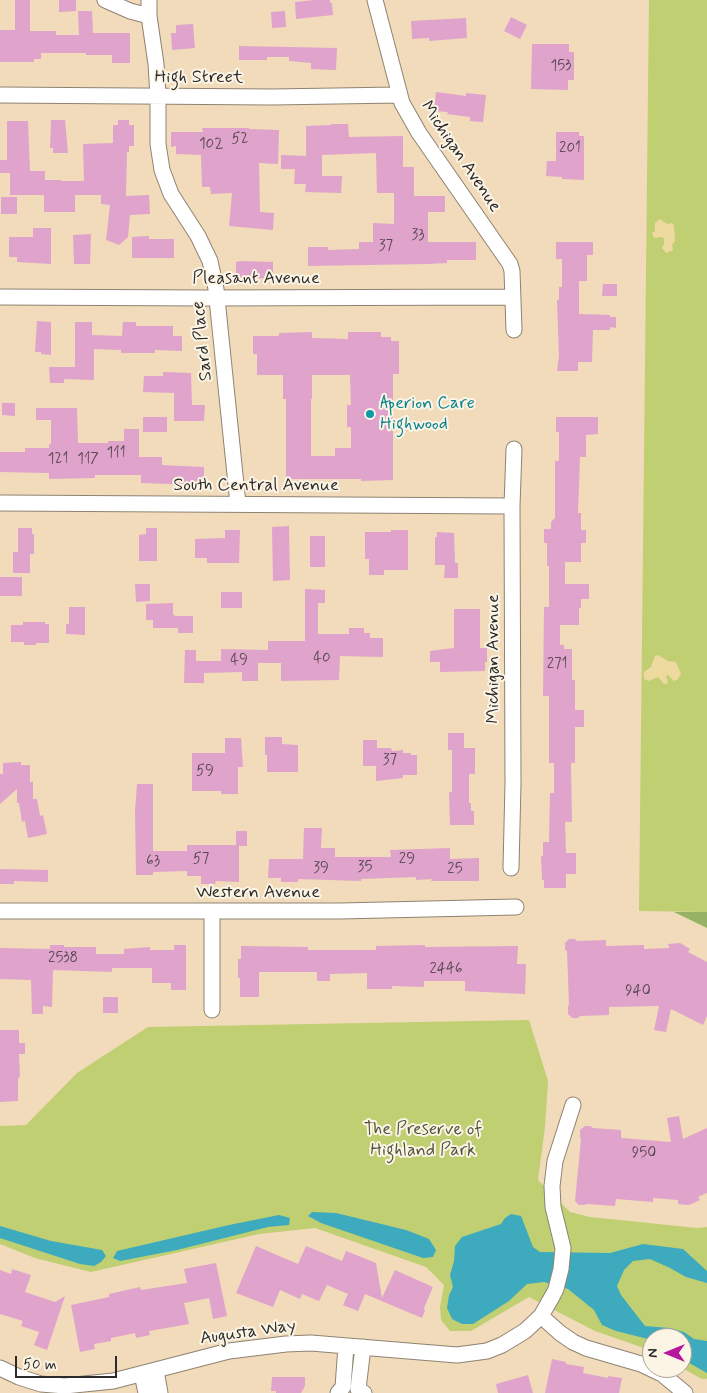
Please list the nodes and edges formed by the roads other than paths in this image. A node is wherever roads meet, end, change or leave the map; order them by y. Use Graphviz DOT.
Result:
graph roads {
  1 [pos="106,0"];
  2 [pos="149,0"];
  3 [pos="374,0"];
  4 [pos="149,16"];
  5 [pos="0,95"];
  6 [pos="398,95"];
  7 [pos="158,96"];
  8 [pos="0,297"];
  9 [pos="512,297"];
  10 [pos="218,298"];
  11 [pos="514,330"];
  12 [pos="514,449"];
  13 [pos="0,502"];
  14 [pos="238,504"];
  15 [pos="512,506"];
  16 [pos="511,868"];
  17 [pos="516,907"];
  18 [pos="0,911"];
  19 [pos="212,911"];
  20 [pos="212,1010"];
  21 [pos="573,1105"];
  22 [pos="541,1316"];
  23 [pos="346,1346"];
  24 [pos="363,1347"];
  25 [pos="0,1368"];
  26 [pos="149,1372"];
  27 [pos="146,1393"];
  28 [pos="160,1393"];
  29 [pos="338,1393"];
  30 [pos="364,1393"];
  31 [pos="686,1393"];
  1 -- 4 [label="street"];
  2 -- 4 [label="street, Sard Place"];
  3 -- 6 [label="street, Michigan Avenue"];
  4 -- 7 [label="street, Sard Place"];
  5 -- 7 [label="street, High Street"];
  6 -- 7 [label="street, High Street"];
  6 -- 9 [label="street, Michigan Avenue"];
  7 -- 10 [label="street, Sard Place"];
  8 -- 10 [label="street, Pleasant Avenue"];
  9 -- 10 [label="street, Pleasant Avenue"];
  9 -- 11 [label="street, Michigan Avenue"];
  10 -- 14 [label="street, Sard Place"];
  12 -- 15 [label="street, Michigan Avenue"];
  13 -- 14 [label="street, South Central Avenue"];
  14 -- 15 [label="street, South Central Avenue"];
  15 -- 16 [label="street, Michigan Avenue"];
  17 -- 19 [label="street, Western Avenue"];
  18 -- 19 [label="street, Western Avenue"];
  19 -- 20 [label="street"];
  21 -- 22 [label="street, Augusta Way"];
  22 -- 24 [label="street, Augusta Way"];
  22 -- 31 [label="street"];
  23 -- 24 [label="street, Augusta Way"];
  23 -- 26 [label="street, Augusta Way"];
  23 -- 29 [label="street"];
  24 -- 30 [label="street"];
  25 -- 26 [label="street, Augusta Way"];
  26 -- 27 [label="street"];
  26 -- 28 [label="street"];
}
